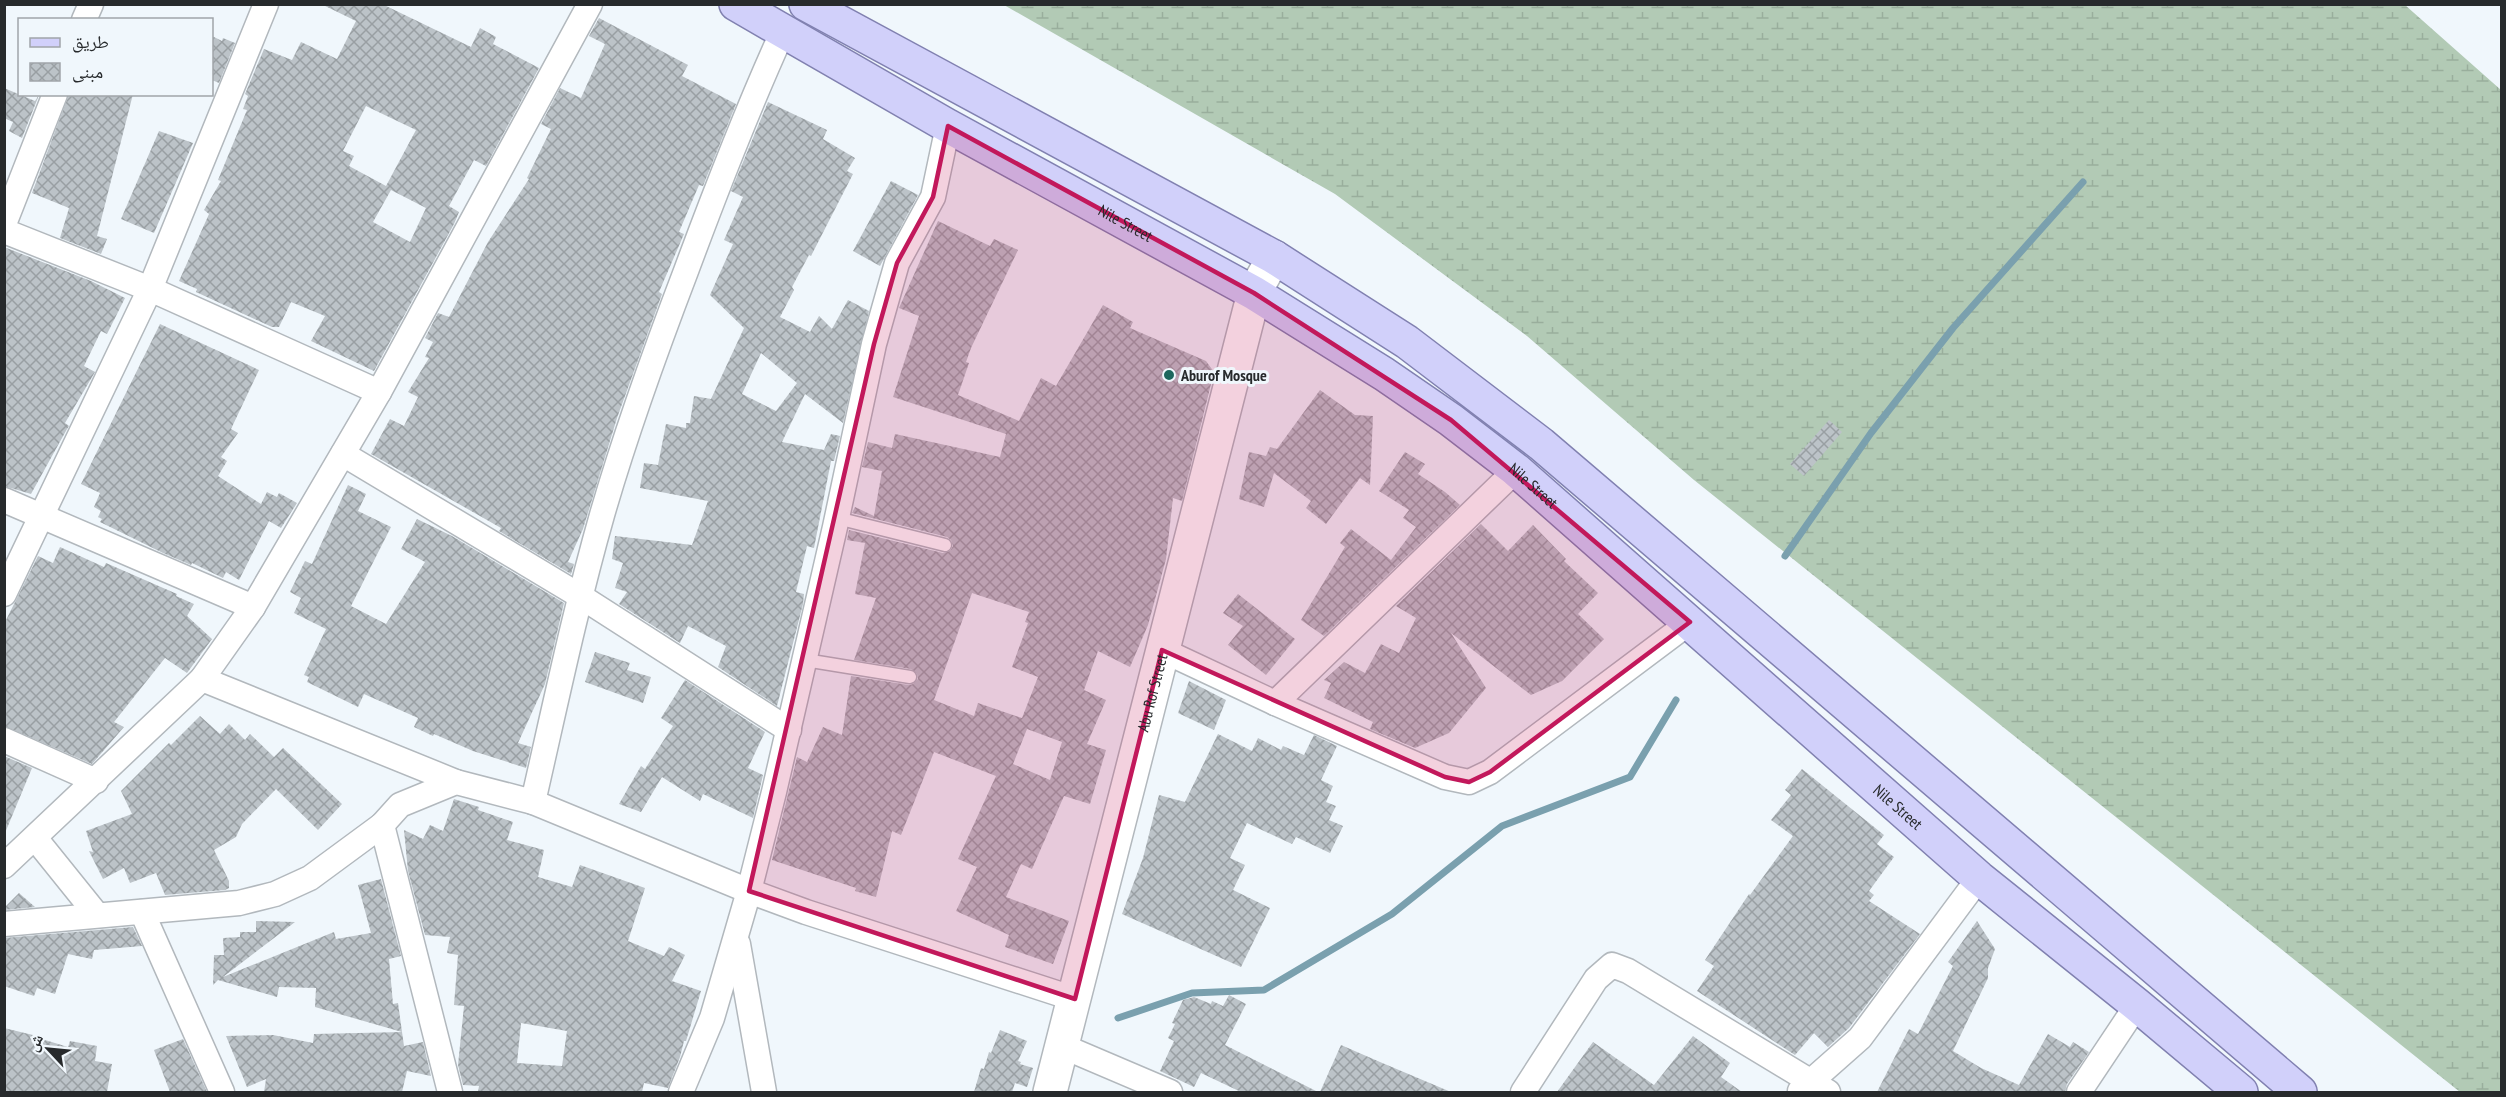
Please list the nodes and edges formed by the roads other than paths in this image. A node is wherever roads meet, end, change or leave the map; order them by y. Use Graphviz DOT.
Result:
graph roads {
  1 [pos="91,4"];
  2 [pos="266,4"];
  3 [pos="590,4"];
  4 [pos="736,4"];
  5 [pos="806,4"];
  6 [pos="85,18"];
  7 [pos="783,31"];
  8 [pos="54,96"];
  9 [pos="948,126"];
  10 [pos="4,224"];
  11 [pos="4,231"];
  12 [pos="1274,257"];
  13 [pos="150,289"];
  14 [pos="1254,292"];
  15 [pos="379,392"];
  16 [pos="343,454"];
  17 [pos="1516,470"];
  18 [pos="4,500"];
  19 [pos="41,516"];
  20 [pos="837,518"];
  21 [pos="945,545"];
  22 [pos="4,594"];
  23 [pos="580,596"];
  24 [pos="254,608"];
  25 [pos="1690,622"];
  26 [pos="1162,650"];
  27 [pos="805,660"];
  28 [pos="910,677"];
  29 [pos="202,679"];
  30 [pos="1275,703"];
  31 [pos="789,730"];
  32 [pos="4,740"];
  33 [pos="96,781"];
  34 [pos="456,782"];
  35 [pos="533,802"];
  36 [pos="382,825"];
  37 [pos="34,838"];
  38 [pos="4,866"];
  39 [pos="1979,878"];
  40 [pos="749,891"];
  41 [pos="142,912"];
  42 [pos="97,915"];
  43 [pos="4,924"];
  44 [pos="737,937"];
  45 [pos="1075,999"];
  46 [pos="2138,1005"];
  47 [pos="1062,1046"];
  48 [pos="1812,1089"];
  49 [pos="222,1092"];
  50 [pos="450,1092"];
  51 [pos="681,1092"];
  52 [pos="764,1092"];
  53 [pos="1050,1092"];
  54 [pos="1170,1092"];
  55 [pos="1522,1092"];
  56 [pos="2079,1092"];
  57 [pos="2241,1092"];
  58 [pos="2300,1092"];
  1 -- 6 [label="street"];
  2 -- 13 [label="street"];
  3 -- 15 [label="street"];
  4 -- 7 [label="main road, Nile Street"];
  5 -- 12 [label="main road"];
  7 -- 9 [label="main road, Nile Street"];
  7 -- 23 [label="street"];
  8 -- 10 [label="street"];
  9 -- 14 [label="main road, Nile Street"];
  9 -- 20 [label="street"];
  11 -- 13 [label="street"];
  12 -- 14 [label="street, Abu Rof Street"];
  12 -- 58 [label="main road"];
  13 -- 15 [label="street"];
  13 -- 19 [label="street"];
  14 -- 17 [label="main road, Nile Street"];
  14 -- 26 [label="street, Abu Rof Street"];
  15 -- 16 [label="street"];
  16 -- 23 [label="street"];
  16 -- 24 [label="street"];
  17 -- 25 [label="main road, Nile Street"];
  17 -- 30 [label="street"];
  18 -- 19 [label="street"];
  19 -- 22 [label="street"];
  19 -- 24 [label="street"];
  20 -- 21 [label="lane"];
  20 -- 27 [label="street"];
  23 -- 31 [label="street"];
  23 -- 35 [label="street"];
  24 -- 29 [label="street"];
  25 -- 30 [label="street"];
  25 -- 39 [label="main road, Nile Street"];
  26 -- 30 [label="street"];
  26 -- 45 [label="street, Abu Rof Street"];
  27 -- 28 [label="lane"];
  27 -- 31 [label="street"];
  29 -- 33 [label="street"];
  29 -- 34 [label="street"];
  31 -- 40 [label="street"];
  32 -- 33 [label="street"];
  33 -- 37 [label="street"];
  34 -- 35 [label="street"];
  34 -- 36 [label="street"];
  35 -- 40 [label="street"];
  36 -- 41 [label="street"];
  36 -- 50 [label="street"];
  37 -- 38 [label="street"];
  37 -- 42 [label="street"];
  39 -- 46 [label="main road, Nile Street"];
  39 -- 48 [label="street"];
  40 -- 44 [label="street"];
  40 -- 45 [label="street"];
  41 -- 42 [label="street"];
  41 -- 49 [label="street"];
  42 -- 43 [label="street"];
  44 -- 51 [label="street"];
  44 -- 52 [label="street"];
  45 -- 47 [label="street, Abu Rof Street"];
  46 -- 56 [label="street"];
  46 -- 57 [label="main road, Nile Street"];
  47 -- 53 [label="street, Abu Rof Street"];
  47 -- 54 [label="street"];
  48 -- 55 [label="street"];
}
